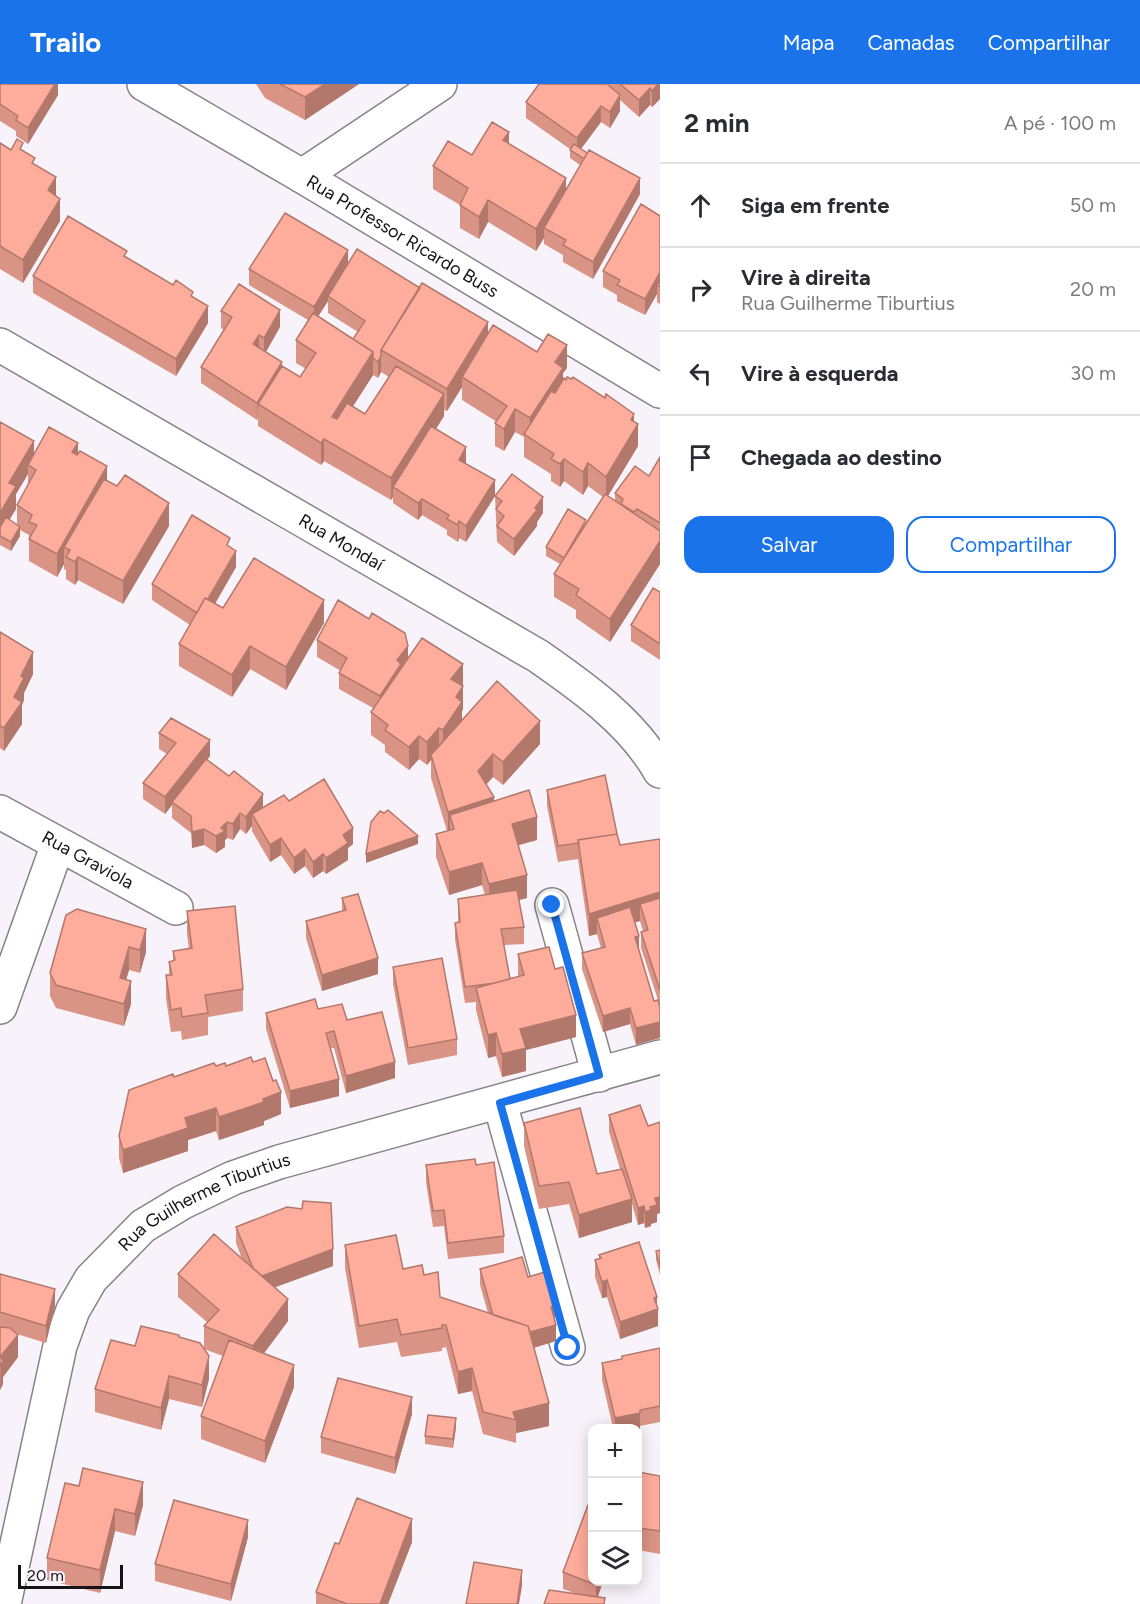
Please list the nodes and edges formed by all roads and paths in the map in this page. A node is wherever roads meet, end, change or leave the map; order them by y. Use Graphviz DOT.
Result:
graph roads {
  1 [pos="144,84"];
  2 [pos="440,84"];
  3 [pos="302,176"];
  4 [pos="0,345"];
  5 [pos="660,391"];
  6 [pos="660,771"];
  7 [pos="0,812"];
  8 [pos="58,843"];
  9 [pos="552,905"];
  10 [pos="176,908"];
  11 [pos="0,1007"];
  12 [pos="660,1058"];
  13 [pos="599,1075"];
  14 [pos="500,1103"];
  15 [pos="568,1348"];
  16 [pos="4,1604"];
  1 -- 3 [label="street, Rua Professor Ricardo Buss"];
  2 -- 3 [label="street"];
  3 -- 5 [label="street, Rua Professor Ricardo Buss"];
  4 -- 6 [label="street, Rua Mondaí"];
  7 -- 8 [label="street, Rua Graviola"];
  8 -- 10 [label="street, Rua Graviola"];
  8 -- 11 [label="street"];
  9 -- 13 [label="street"];
  12 -- 13 [label="street, Rua Guilherme Tiburtius"];
  13 -- 14 [label="street, Rua Guilherme Tiburtius"];
  14 -- 15 [label="street"];
  14 -- 16 [label="street, Rua Guilherme Tiburtius"];
}
